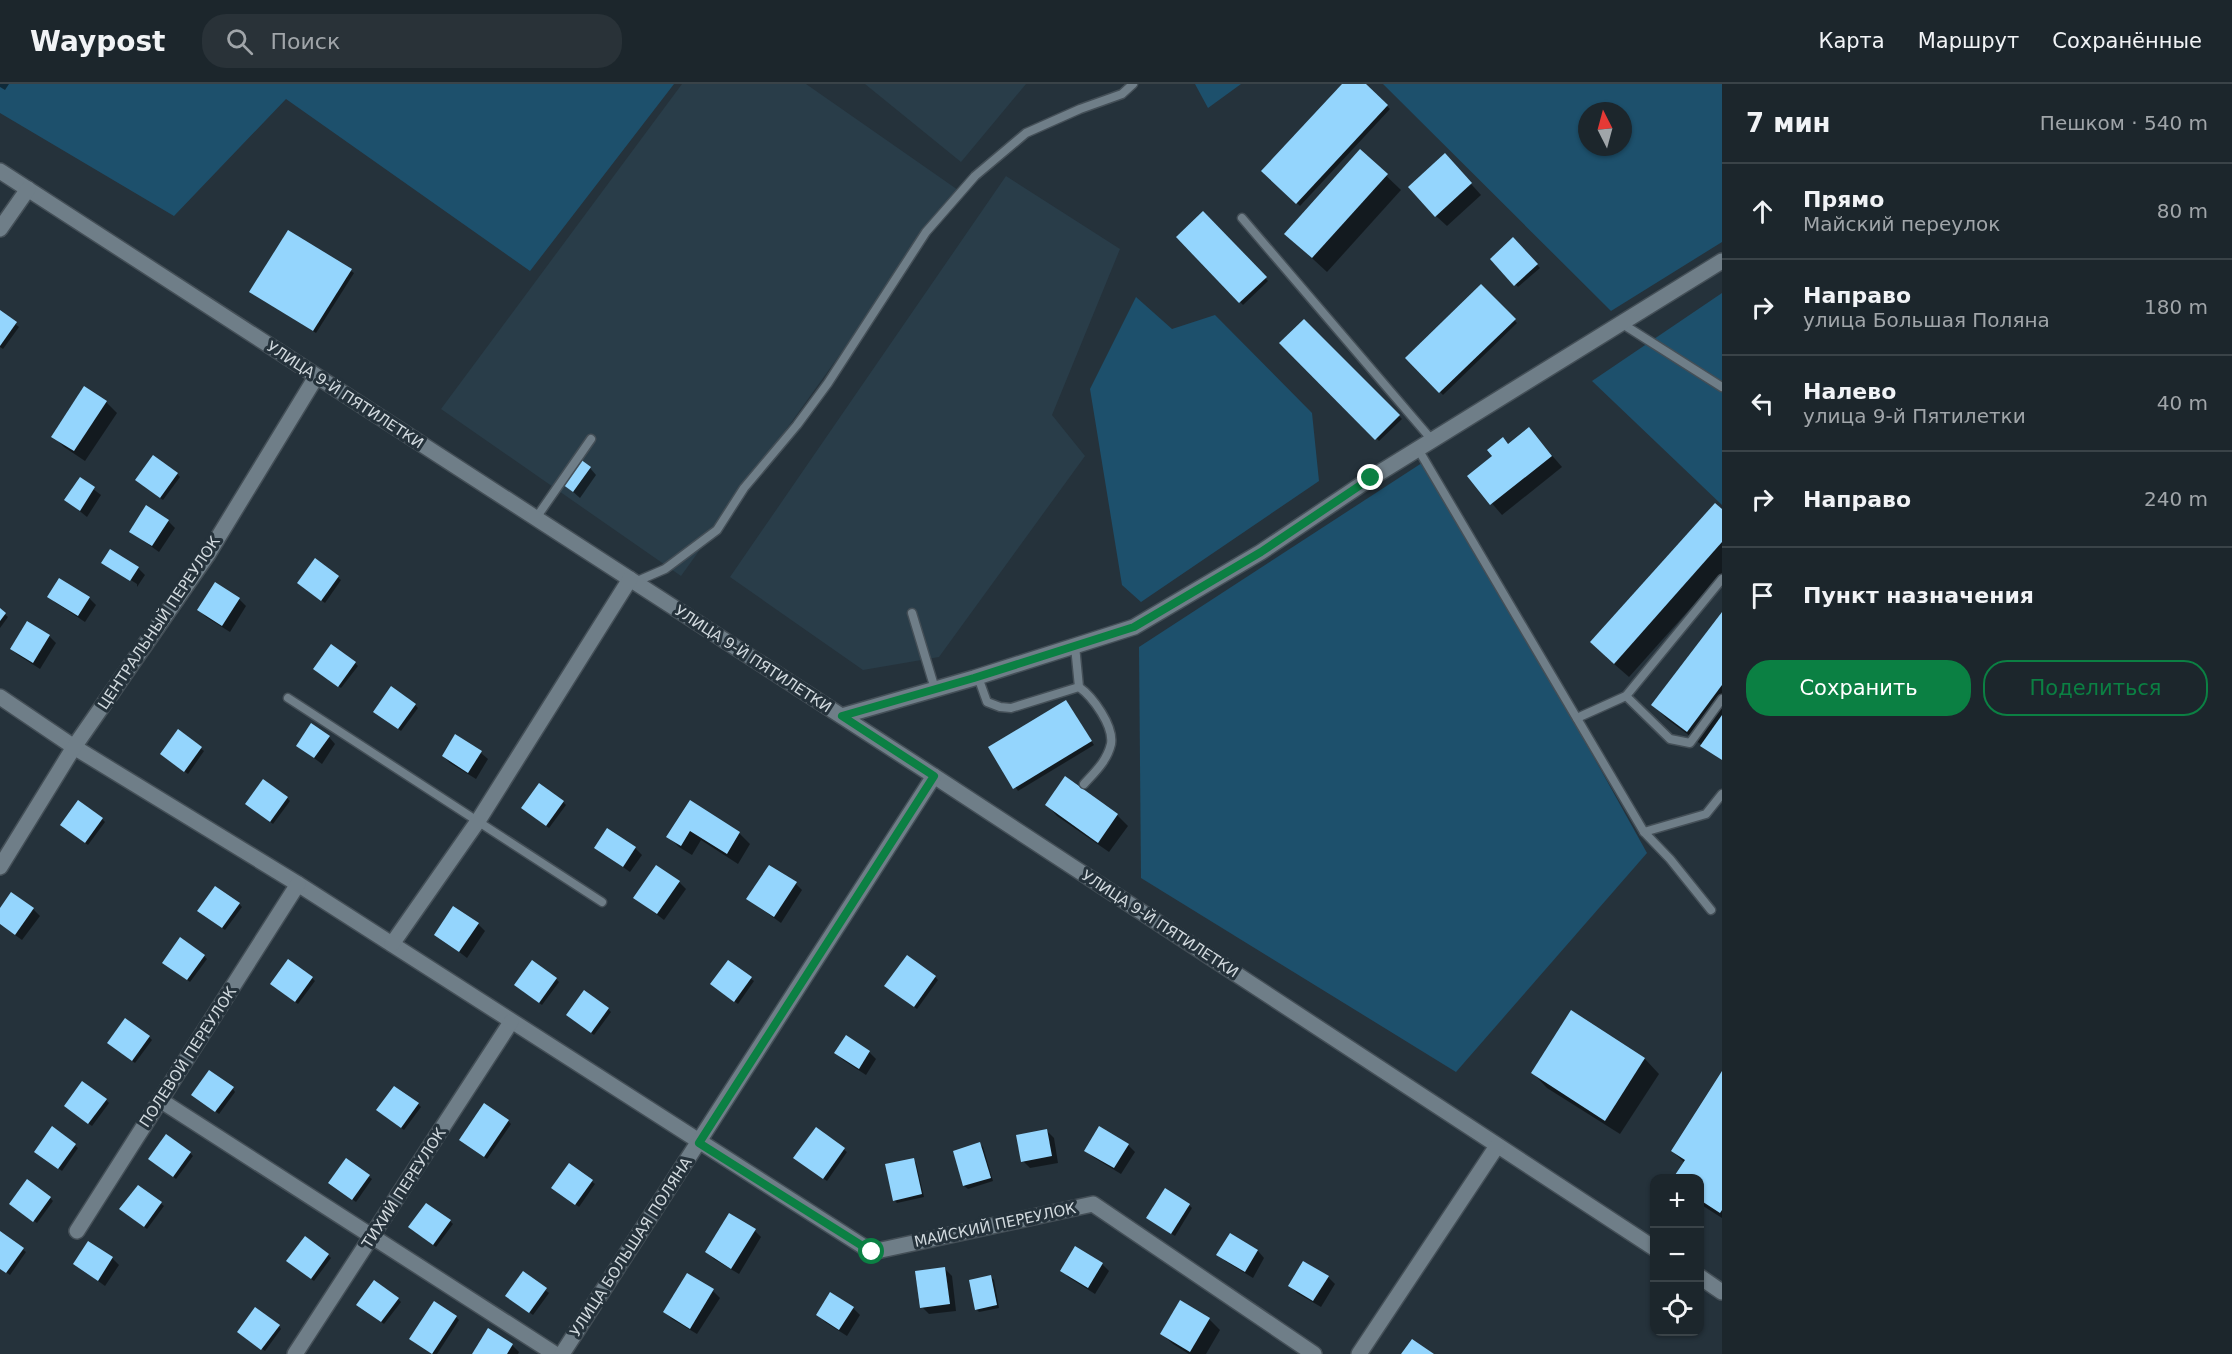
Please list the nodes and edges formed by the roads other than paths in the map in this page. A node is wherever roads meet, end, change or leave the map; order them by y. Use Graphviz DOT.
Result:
graph roads {
  1 [pos="1133,84"];
  2 [pos="0,171"];
  3 [pos="28,189"];
  4 [pos="1242,218"];
  5 [pos="0,228"];
  6 [pos="1722,261"];
  7 [pos="1621,323"];
  8 [pos="316,377"];
  9 [pos="1722,387"];
  10 [pos="591,439"];
  11 [pos="1432,440"];
  12 [pos="1418,448"];
  13 [pos="536,518"];
  14 [pos="1722,579"];
  15 [pos="633,581"];
  16 [pos="912,613"];
  17 [pos="1075,646"];
  18 [pos="978,677"];
  19 [pos="1079,687"];
  20 [pos="935,689"];
  21 [pos="1626,696"];
  22 [pos="0,697"];
  23 [pos="288,698"];
  24 [pos="1722,699"];
  25 [pos="842,716"];
  26 [pos="1577,718"];
  27 [pos="74,747"];
  28 [pos="934,776"];
  29 [pos="1084,784"];
  30 [pos="1722,794"];
  31 [pos="478,821"];
  32 [pos="1644,832"];
  33 [pos="0,867"];
  34 [pos="298,884"];
  35 [pos="602,902"];
  36 [pos="1711,910"];
  37 [pos="392,944"];
  38 [pos="511,1022"];
  39 [pos="160,1100"];
  40 [pos="699,1143"];
  41 [pos="1497,1146"];
  42 [pos="77,1231"];
  43 [pos="373,1237"];
  44 [pos="1650,1245"];
  45 [pos="1704,1280"];
  46 [pos="1722,1292"];
  47 [pos="295,1354"];
  48 [pos="555,1354"];
  49 [pos="562,1354"];
  50 [pos="1314,1354"];
  51 [pos="1359,1354"];
  1 -- 15 [label="lane"];
  2 -- 3 [label="street, УЛИЦА 9-Й ПЯТИЛЕТКИ"];
  3 -- 5 [label="street"];
  3 -- 8 [label="street, УЛИЦА 9-Й ПЯТИЛЕТКИ"];
  4 -- 11 [label="lane"];
  6 -- 7 [label="street"];
  7 -- 9 [label="lane"];
  7 -- 11 [label="street"];
  8 -- 13 [label="street, УЛИЦА 9-Й ПЯТИЛЕТКИ"];
  8 -- 27 [label="street, ЦЕНТРАЛЬНЫЙ ПЕРЕУЛОК"];
  10 -- 13 [label="lane"];
  11 -- 12 [label="street"];
  12 -- 17 [label="street"];
  12 -- 26 [label="lane"];
  13 -- 15 [label="street, УЛИЦА 9-Й ПЯТИЛЕТКИ"];
  14 -- 21 [label="lane"];
  15 -- 25 [label="street, УЛИЦА 9-Й ПЯТИЛЕТКИ"];
  15 -- 31 [label="street"];
  16 -- 20 [label="lane"];
  17 -- 18 [label="street"];
  17 -- 19 [label="lane"];
  18 -- 19 [label="lane"];
  18 -- 20 [label="street"];
  19 -- 29 [label="lane"];
  20 -- 25 [label="street"];
  21 -- 24 [label="lane"];
  21 -- 26 [label="lane"];
  22 -- 27 [label="street, МАЙСКИЙ ПЕРЕУЛОК"];
  23 -- 31 [label="lane"];
  25 -- 28 [label="street, УЛИЦА 9-Й ПЯТИЛЕТКИ"];
  26 -- 32 [label="lane"];
  27 -- 33 [label="street, ЦЕНТРАЛЬНЫЙ ПЕРЕУЛОК"];
  27 -- 34 [label="street, МАЙСКИЙ ПЕРЕУЛОК"];
  28 -- 40 [label="street, УЛИЦА БОЛЬШАЯ ПОЛЯНА"];
  28 -- 41 [label="street, УЛИЦА 9-Й ПЯТИЛЕТКИ"];
  30 -- 32 [label="lane"];
  31 -- 35 [label="lane"];
  31 -- 37 [label="street"];
  32 -- 36 [label="lane"];
  34 -- 37 [label="street, МАЙСКИЙ ПЕРЕУЛОК"];
  34 -- 39 [label="street, ПОЛЕВОЙ ПЕРЕУЛОК"];
  37 -- 38 [label="street, МАЙСКИЙ ПЕРЕУЛОК"];
  38 -- 40 [label="street, МАЙСКИЙ ПЕРЕУЛОК"];
  38 -- 43 [label="street, ТИХИЙ ПЕРЕУЛОК"];
  39 -- 42 [label="street, ПОЛЕВОЙ ПЕРЕУЛОК"];
  39 -- 43 [label="street"];
  40 -- 49 [label="street, УЛИЦА БОЛЬШАЯ ПОЛЯНА"];
  40 -- 50 [label="street, МАЙСКИЙ ПЕРЕУЛОК"];
  41 -- 44 [label="street, УЛИЦА 9-Й ПЯТИЛЕТКИ"];
  41 -- 51 [label="street"];
  43 -- 47 [label="street, ТИХИЙ ПЕРЕУЛОК"];
  43 -- 48 [label="street"];
  45 -- 46 [label="street"];
}
